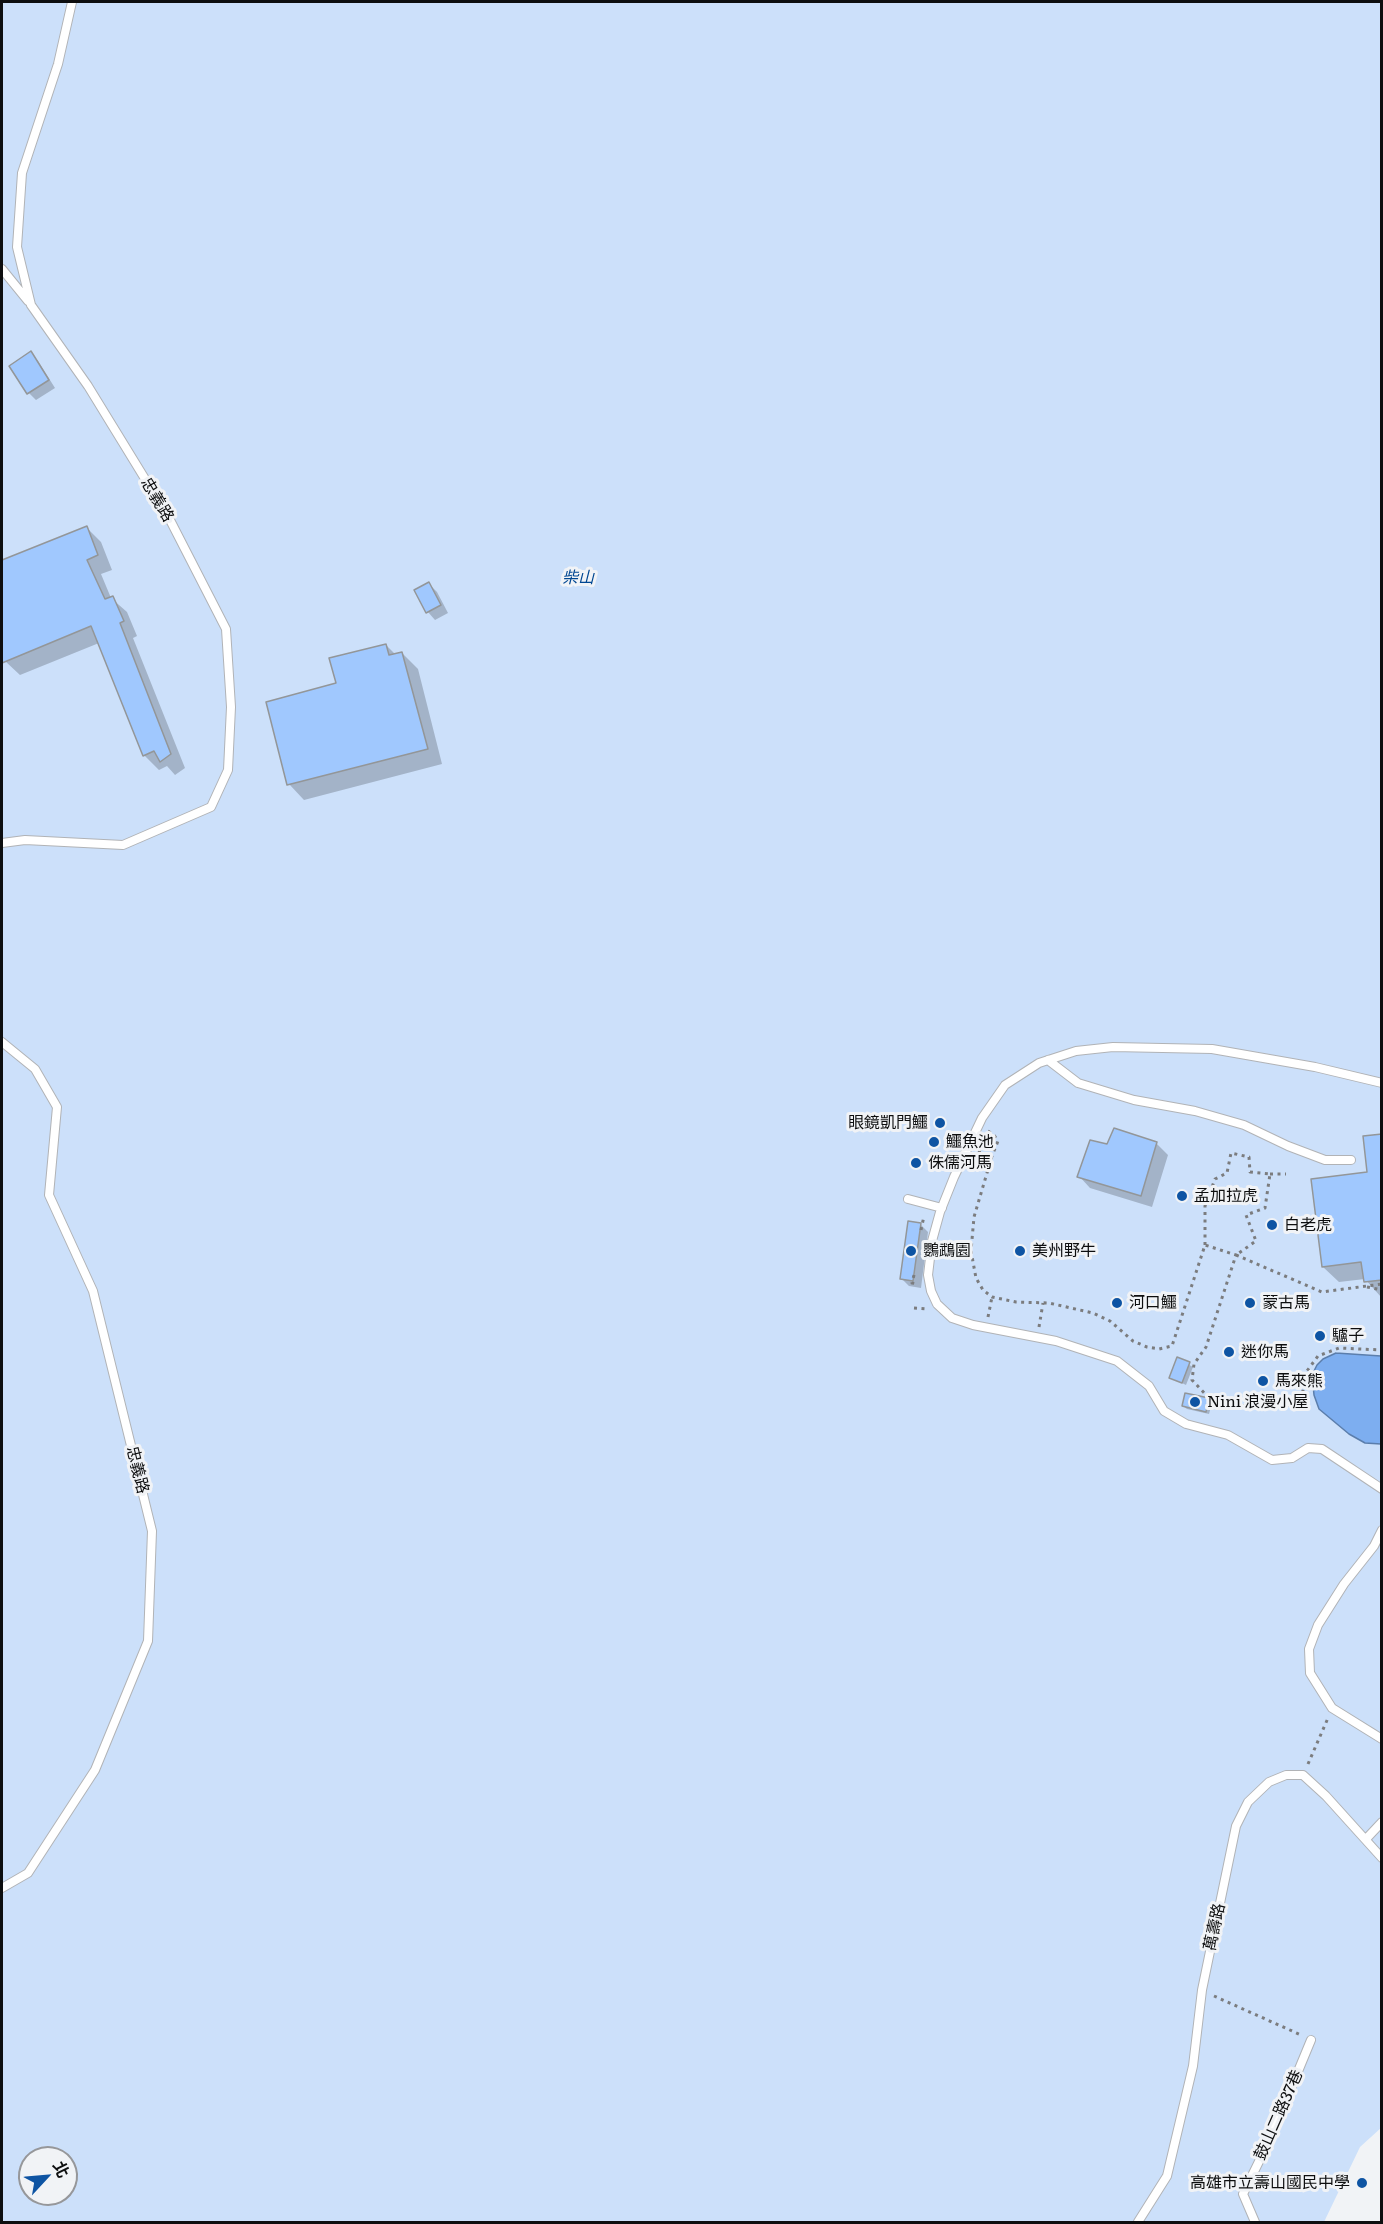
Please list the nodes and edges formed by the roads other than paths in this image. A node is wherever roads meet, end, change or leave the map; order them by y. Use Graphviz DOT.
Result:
graph roads {
  1 [pos="72,2"];
  2 [pos="2,269"];
  3 [pos="31,305"];
  4 [pos="2,843"];
  5 [pos="2,1042"];
  6 [pos="1048,1060"];
  7 [pos="1382,1083"];
  8 [pos="1351,1160"];
  9 [pos="908,1198"];
  10 [pos="942,1208"];
  11 [pos="1382,1489"];
  12 [pos="1382,1530"];
  13 [pos="1382,1739"];
  14 [pos="1382,1822"];
  15 [pos="1366,1839"];
  16 [pos="1382,1858"];
  17 [pos="2,1888"];
  18 [pos="1311,2040"];
  19 [pos="1138,2223"];
  20 [pos="1255,2223"];
  1 -- 3 [label="lane, 忠義路"];
  2 -- 3 [label="lane"];
  3 -- 4 [label="lane, 忠義路"];
  5 -- 17 [label="lane, 忠義路"];
  6 -- 7 [label="lane"];
  6 -- 8 [label="lane"];
  6 -- 10 [label="lane"];
  9 -- 10 [label="lane"];
  10 -- 11 [label="lane"];
  12 -- 13 [label="lane"];
  14 -- 15 [label="lane"];
  15 -- 16 [label="lane"];
  15 -- 19 [label="lane, 萬壽路"];
  18 -- 20 [label="lane, 鼓山二路37巷"];
}
